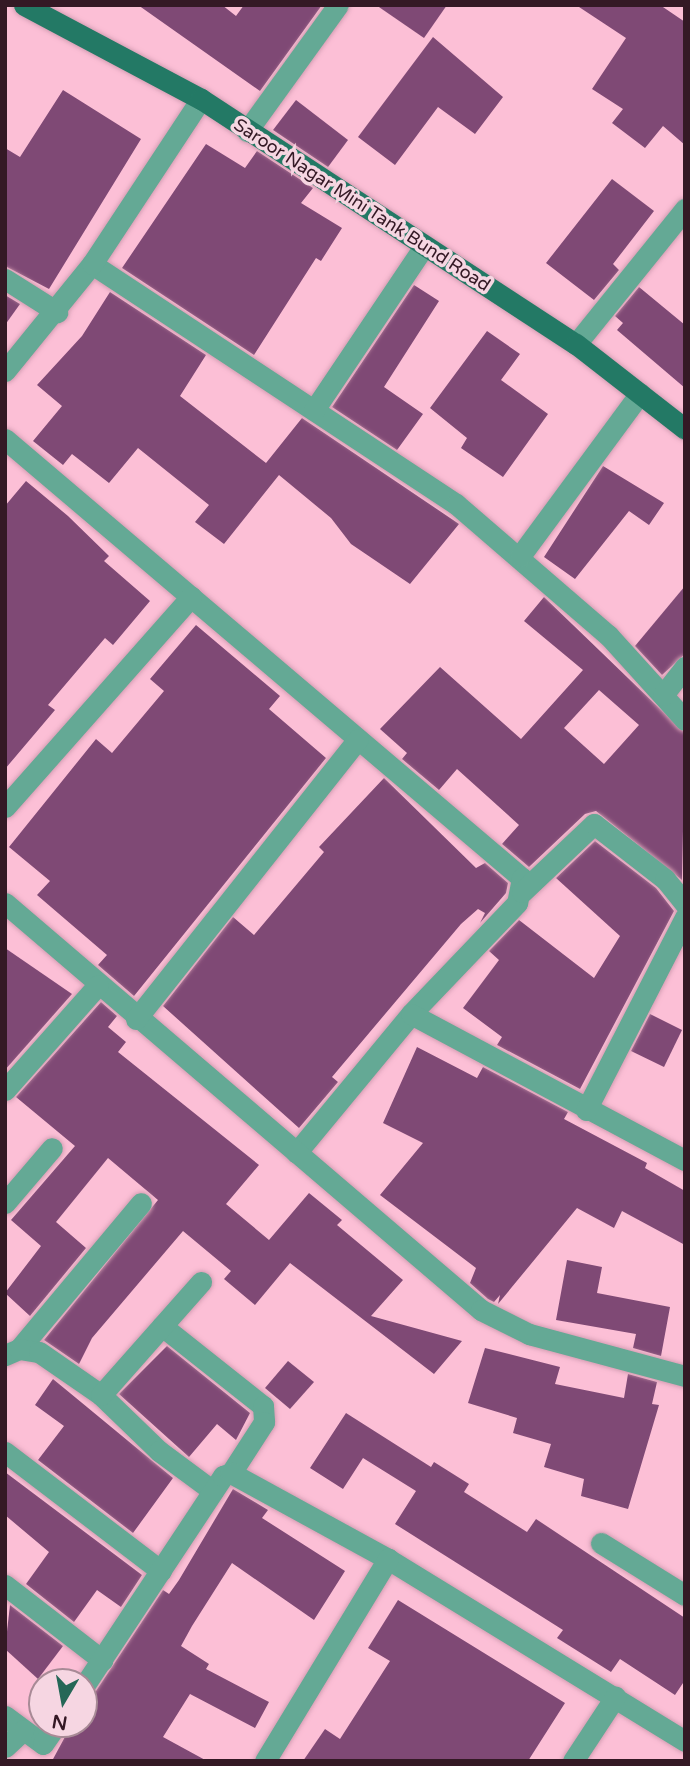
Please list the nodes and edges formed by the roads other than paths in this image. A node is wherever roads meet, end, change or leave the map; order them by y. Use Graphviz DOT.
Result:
graph roads {
  1 [pos="24,5"];
  2 [pos="338,5"];
  3 [pos="201,99"];
  4 [pos="247,131"];
  5 [pos="685,209"];
  6 [pos="424,246"];
  7 [pos="92,264"];
  8 [pos="5,279"];
  9 [pos="57,312"];
  10 [pos="576,344"];
  11 [pos="5,371"];
  12 [pos="640,393"];
  13 [pos="314,410"];
  14 [pos="685,429"];
  15 [pos="5,439"];
  16 [pos="520,556"];
  17 [pos="191,597"];
  18 [pos="685,667"];
  19 [pos="663,695"];
  20 [pos="685,720"];
  21 [pos="358,739"];
  22 [pos="5,807"];
  23 [pos="522,892"];
  24 [pos="5,903"];
  25 [pos="685,904"];
  26 [pos="685,917"];
  27 [pos="98,985"];
  28 [pos="411,1014"];
  29 [pos="136,1019"];
  30 [pos="5,1090"];
  31 [pos="586,1110"];
  32 [pos="52,1148"];
  33 [pos="296,1153"];
  34 [pos="685,1160"];
  35 [pos="5,1203"];
  36 [pos="141,1203"];
  37 [pos="201,1282"];
  38 [pos="162,1326"];
  39 [pos="12,1352"];
  40 [pos="685,1376"];
  41 [pos="101,1395"];
  42 [pos="5,1452"];
  43 [pos="231,1474"];
  44 [pos="213,1491"];
  45 [pos="601,1544"];
  46 [pos="388,1559"];
  47 [pos="161,1571"];
  48 [pos="5,1585"];
  49 [pos="685,1595"];
  50 [pos="102,1660"];
  51 [pos="96,1668"];
  52 [pos="615,1697"];
  53 [pos="5,1716"];
  54 [pos="23,1730"];
  55 [pos="28,1734"];
  56 [pos="34,1738"];
  57 [pos="47,1738"];
  58 [pos="685,1741"];
  59 [pos="5,1747"];
  60 [pos="265,1761"];
  61 [pos="573,1761"];
  1 -- 3 [label="main road, Saroor Nagar Mini Tank Bund Road"];
  2 -- 4 [label="street"];
  3 -- 4 [label="main road, Saroor Nagar Mini Tank Bund Road"];
  3 -- 7 [label="street"];
  4 -- 6 [label="main road, Saroor Nagar Mini Tank Bund Road"];
  5 -- 10 [label="street"];
  6 -- 10 [label="main road, Saroor Nagar Mini Tank Bund Road"];
  6 -- 13 [label="street"];
  7 -- 9 [label="street"];
  7 -- 13 [label="street"];
  8 -- 9 [label="street"];
  9 -- 11 [label="street"];
  10 -- 12 [label="main road, Saroor Nagar Mini Tank Bund Road"];
  12 -- 14 [label="main road, Saroor Nagar Mini Tank Bund Road"];
  12 -- 16 [label="street"];
  13 -- 16 [label="street"];
  15 -- 17 [label="street"];
  16 -- 19 [label="street"];
  17 -- 21 [label="street"];
  17 -- 22 [label="street"];
  18 -- 19 [label="street"];
  19 -- 20 [label="street"];
  21 -- 23 [label="street"];
  21 -- 29 [label="street"];
  23 -- 25 [label="street"];
  23 -- 28 [label="street"];
  24 -- 27 [label="street"];
  26 -- 31 [label="street"];
  27 -- 29 [label="street"];
  27 -- 30 [label="street"];
  28 -- 31 [label="street"];
  28 -- 33 [label="street"];
  29 -- 33 [label="street"];
  31 -- 34 [label="street"];
  32 -- 35 [label="street"];
  33 -- 40 [label="street"];
  36 -- 39 [label="street"];
  37 -- 38 [label="street"];
  38 -- 41 [label="street"];
  38 -- 43 [label="street"];
  39 -- 41 [label="street"];
  41 -- 44 [label="street"];
  42 -- 47 [label="street"];
  43 -- 44 [label="street"];
  43 -- 46 [label="street"];
  44 -- 47 [label="street"];
  45 -- 49 [label="street"];
  46 -- 52 [label="street"];
  46 -- 60 [label="street"];
  47 -- 50 [label="street"];
  48 -- 50 [label="street"];
  50 -- 51 [label="street"];
  52 -- 58 [label="street"];
  52 -- 61 [label="street"];
  53 -- 54 [label="street"];
  54 -- 55 [label="street"];
  54 -- 59 [label="street"];
  56 -- 57 [label="street"];
}
